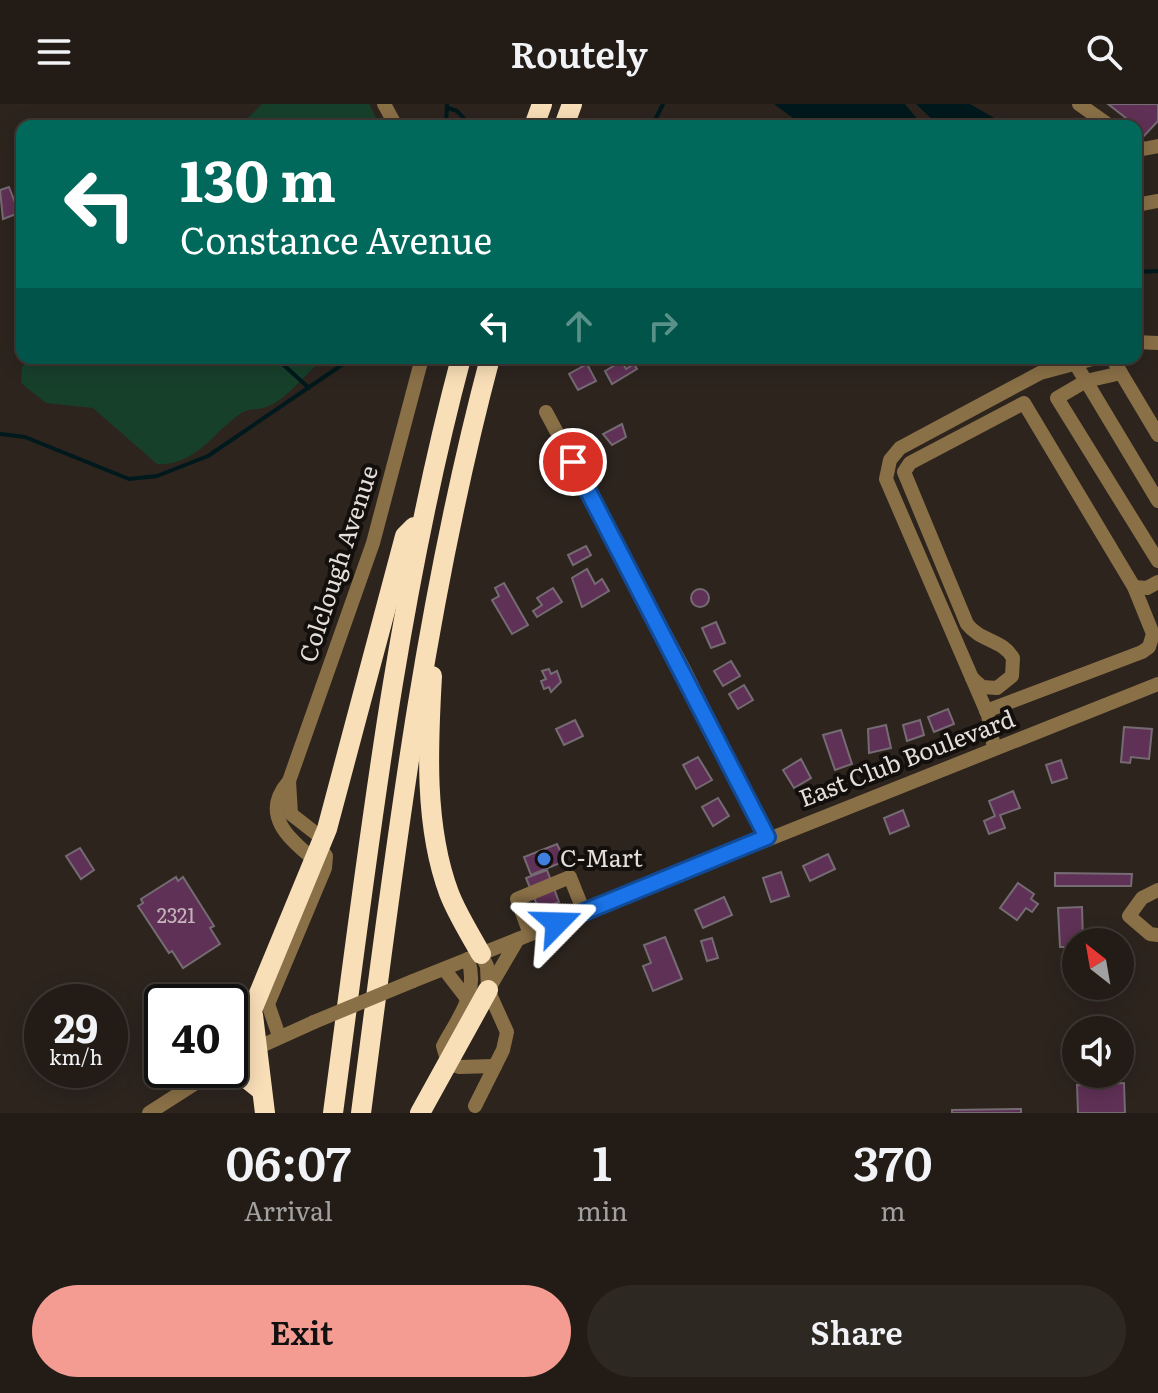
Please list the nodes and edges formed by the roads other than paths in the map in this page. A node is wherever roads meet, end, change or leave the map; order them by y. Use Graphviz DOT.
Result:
graph roads {
  1 [pos="1079,104"];
  2 [pos="1102,120"];
  3 [pos="420,364"];
  4 [pos="460,364"];
  5 [pos="489,364"];
  6 [pos="1079,364"];
  7 [pos="1116,364"];
  8 [pos="1076,365"];
  9 [pos="1040,373"];
  10 [pos="1121,373"];
  11 [pos="1086,381"];
  12 [pos="1024,403"];
  13 [pos="546,412"];
  14 [pos="1158,435"];
  15 [pos="1158,501"];
  16 [pos="422,518"];
  17 [pos="1158,561"];
  18 [pos="1158,582"];
  19 [pos="1134,587"];
  20 [pos="435,598"];
  21 [pos="972,678"];
  22 [pos="1158,684"];
  23 [pos="986,711"];
  24 [pos="994,748"];
  25 [pos="289,781"];
  26 [pos="767,837"];
  27 [pos="319,849"];
  28 [pos="1158,890"];
  29 [pos="584,912"];
  30 [pos="1158,935"];
  31 [pos="524,936"];
  32 [pos="474,956"];
  33 [pos="444,969"];
  34 [pos="488,990"];
  35 [pos="468,1000"];
  36 [pos="253,1011"];
  37 [pos="248,1020"];
  38 [pos="279,1036"];
  39 [pos="256,1048"];
  40 [pos="248,1052"];
  41 [pos="448,1063"];
  42 [pos="495,1066"];
  43 [pos="248,1080"];
  44 [pos="189,1088"];
  45 [pos="261,1090"];
  46 [pos="475,1106"];
  47 [pos="149,1113"];
  48 [pos="265,1113"];
  49 [pos="333,1113"];
  50 [pos="361,1113"];
  51 [pos="420,1113"];
  1 -- 2 [label="street"];
  3 -- 25 [label="street, Colclough Avenue"];
  4 -- 16 [label="highway"];
  5 -- 20 [label="highway"];
  6 -- 8 [label="street"];
  7 -- 10 [label="street"];
  8 -- 9 [label="street"];
  8 -- 11 [label="street"];
  9 -- 12 [label="street"];
  9 -- 21 [label="street"];
  10 -- 11 [label="street"];
  10 -- 14 [label="street"];
  11 -- 15 [label="street"];
  11 -- 17 [label="street"];
  12 -- 19 [label="street"];
  12 -- 21 [label="street"];
  13 -- 26 [label="street"];
  16 -- 27 [label="highway"];
  16 -- 49 [label="highway"];
  18 -- 19 [label="street"];
  19 -- 23 [label="street"];
  20 -- 32 [label="highway"];
  20 -- 50 [label="highway"];
  21 -- 23 [label="street"];
  22 -- 24 [label="street, East Club Boulevard"];
  23 -- 24 [label="street"];
  24 -- 26 [label="street, East Club Boulevard"];
  25 -- 27 [label="street"];
  25 -- 27 [label="street, Colclough Avenue"];
  26 -- 29 [label="street, East Club Boulevard"];
  27 -- 36 [label="highway"];
  27 -- 38 [label="street"];
  28 -- 30 [label="street"];
  29 -- 31 [label="street, East Club Boulevard"];
  29 -- 31 [label="street"];
  31 -- 32 [label="street, East Club Boulevard"];
  31 -- 34 [label="street"];
  32 -- 33 [label="street, East Club Boulevard"];
  32 -- 34 [label="street"];
  32 -- 35 [label="street"];
  33 -- 35 [label="street"];
  33 -- 38 [label="street, East Club Boulevard, bridge"];
  34 -- 41 [label="highway"];
  34 -- 42 [label="street"];
  35 -- 41 [label="street"];
  36 -- 37 [label="highway"];
  36 -- 39 [label="highway"];
  38 -- 39 [label="street, East Club Boulevard"];
  39 -- 40 [label="street, East Club Boulevard"];
  39 -- 45 [label="highway"];
  41 -- 42 [label="street"];
  41 -- 51 [label="highway"];
  42 -- 46 [label="street"];
  43 -- 45 [label="highway"];
  44 -- 47 [label="street, East Club Boulevard"];
  45 -- 48 [label="highway"];
}
